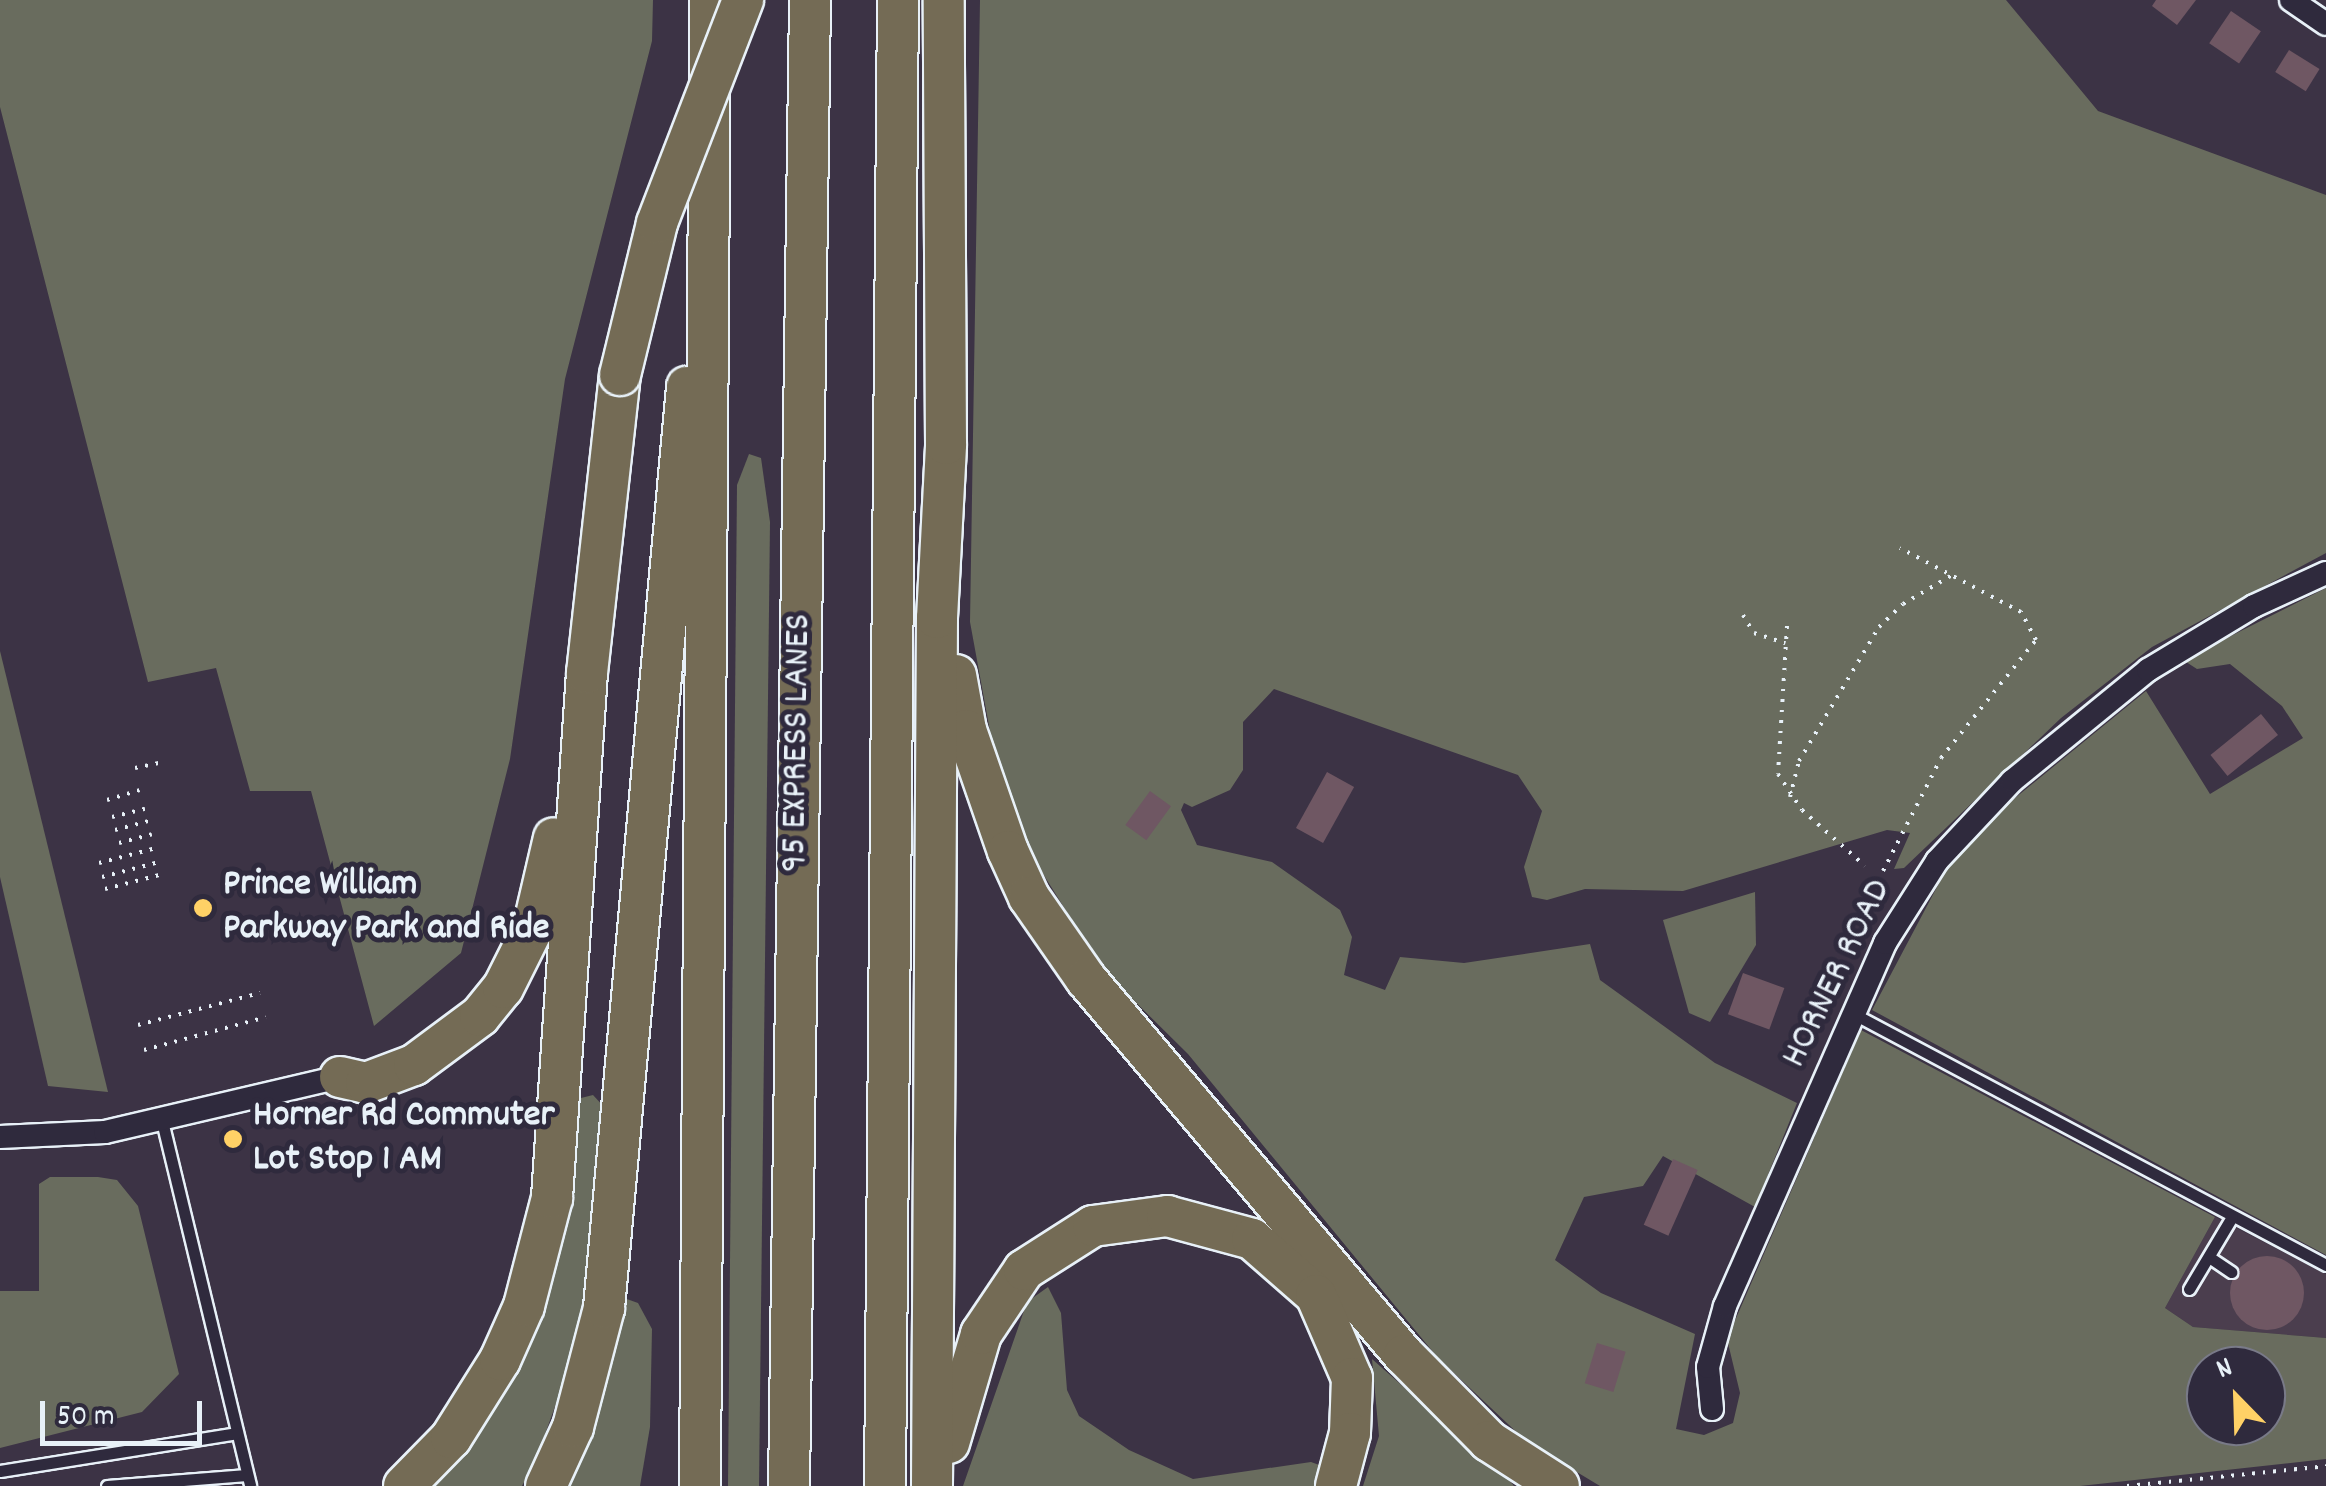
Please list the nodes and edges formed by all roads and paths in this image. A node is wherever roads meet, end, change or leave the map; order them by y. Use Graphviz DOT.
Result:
graph roads {
  1 [pos="710,0"];
  2 [pos="743,0"];
  3 [pos="810,0"];
  4 [pos="898,0"];
  5 [pos="944,0"];
  6 [pos="2291,0"];
  7 [pos="2326,24"];
  8 [pos="707,321"];
  9 [pos="945,465"];
  10 [pos="1900,548"];
  11 [pos="1954,574"];
  12 [pos="2326,574"];
  13 [pos="1743,615"];
  14 [pos="1787,626"];
  15 [pos="1785,644"];
  16 [pos="587,672"];
  17 [pos="163,762"];
  18 [pos="134,768"];
  19 [pos="140,790"];
  20 [pos="1790,796"];
  21 [pos="107,800"];
  22 [pos="146,809"];
  23 [pos="112,817"];
  24 [pos="149,821"];
  25 [pos="115,830"];
  26 [pos="152,834"];
  27 [pos="119,843"];
  28 [pos="156,848"];
  29 [pos="160,862"];
  30 [pos="99,863"];
  31 [pos="1866,866"];
  32 [pos="1883,871"];
  33 [pos="163,874"];
  34 [pos="102,877"];
  35 [pos="105,890"];
  36 [pos="260,993"];
  37 [pos="1852,1012"];
  38 [pos="266,1017"];
  39 [pos="138,1026"];
  40 [pos="144,1050"];
  41 [pos="340,1077"];
  42 [pos="162,1121"];
  43 [pos="5,1132"];
  44 [pos="2232,1217"];
  45 [pos="2209,1257"];
  46 [pos="2326,1266"];
  47 [pos="2232,1272"];
  48 [pos="2189,1289"];
  49 [pos="1712,1409"];
  50 [pos="236,1433"];
  51 [pos="2326,1466"];
  52 [pos="0,1471"];
  53 [pos="249,1481"];
  54 [pos="106,1486"];
  55 [pos="404,1486"];
  56 [pos="546,1486"];
  57 [pos="700,1486"];
  58 [pos="789,1486"];
  59 [pos="886,1486"];
  60 [pos="932,1486"];
  61 [pos="942,1486"];
  62 [pos="1336,1486"];
  63 [pos="1559,1486"];
  64 [pos="2127,1486"];
  1 -- 8 [label="highway"];
  2 -- 16 [label="highway, bridge"];
  3 -- 58 [label="highway, 95 EXPRESS LANES"];
  4 -- 59 [label="highway"];
  5 -- 9 [label="highway"];
  6 -- 7 [label="street"];
  8 -- 56 [label="highway"];
  8 -- 57 [label="highway"];
  9 -- 60 [label="highway"];
  9 -- 63 [label="highway"];
  10 -- 11 [label="path"];
  11 -- 20 [label="path"];
  11 -- 32 [label="path"];
  12 -- 37 [label="street, HORNER ROAD"];
  13 -- 15 [label="path"];
  14 -- 15 [label="path"];
  15 -- 20 [label="path"];
  16 -- 41 [label="highway"];
  16 -- 55 [label="highway"];
  17 -- 18 [label="path"];
  19 -- 21 [label="path"];
  20 -- 31 [label="path"];
  22 -- 23 [label="path"];
  24 -- 25 [label="path"];
  26 -- 27 [label="path"];
  28 -- 30 [label="path"];
  29 -- 34 [label="path"];
  33 -- 35 [label="path"];
  36 -- 39 [label="path"];
  37 -- 44 [label="lane"];
  37 -- 49 [label="street, HORNER ROAD"];
  38 -- 40 [label="path"];
  41 -- 42 [label="street"];
  42 -- 43 [label="street"];
  42 -- 50 [label="lane"];
  44 -- 45 [label="lane"];
  44 -- 46 [label="lane"];
  45 -- 47 [label="lane"];
  45 -- 48 [label="lane"];
  50 -- 52 [label="lane"];
  50 -- 53 [label="lane"];
  51 -- 64 [label="path"];
  53 -- 54 [label="lane"];
  61 -- 62 [label="highway"];
}
